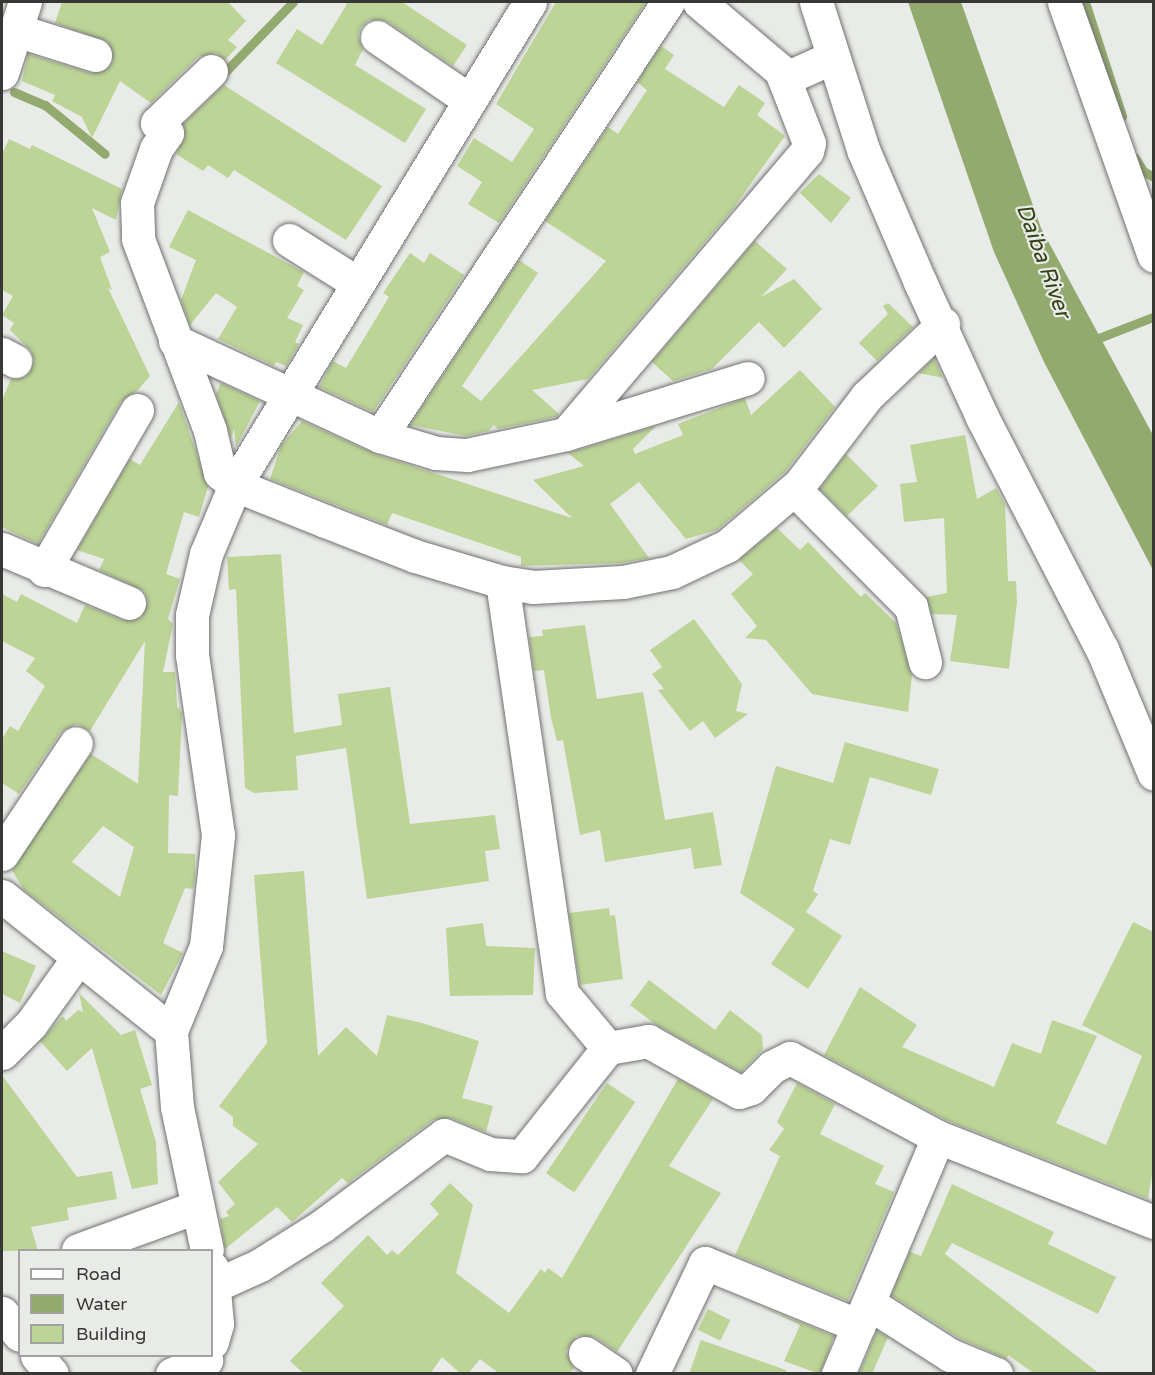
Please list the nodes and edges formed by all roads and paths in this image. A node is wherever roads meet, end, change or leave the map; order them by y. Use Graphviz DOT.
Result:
graph roads {
  1 [pos="530,2"];
  2 [pos="668,2"];
  3 [pos="699,2"];
  4 [pos="816,2"];
  5 [pos="1064,2"];
  6 [pos="20,16"];
  7 [pos="377,37"];
  8 [pos="96,55"];
  9 [pos="833,57"];
  10 [pos="211,71"];
  11 [pos="2,72"];
  12 [pos="784,79"];
  13 [pos="470,100"];
  14 [pos="290,240"];
  15 [pos="1154,256"];
  16 [pos="357,283"];
  17 [pos="943,324"];
  18 [pos="175,341"];
  19 [pos="748,378"];
  20 [pos="290,393"];
  21 [pos="137,410"];
  22 [pos="566,434"];
  23 [pos="380,436"];
  24 [pos="235,485"];
  25 [pos="795,490"];
  26 [pos="2,549"];
  27 [pos="44,570"];
  28 [pos="502,582"];
  29 [pos="129,603"];
  30 [pos="925,662"];
  31 [pos="76,743"];
  32 [pos="1154,774"];
  33 [pos="2,854"];
  34 [pos="2,896"];
  35 [pos="78,958"];
  36 [pos="171,1031"];
  37 [pos="608,1048"];
  38 [pos="2,1053"];
  39 [pos="938,1137"];
  40 [pos="196,1207"];
  41 [pos="1154,1222"];
  42 [pos="83,1249"];
  43 [pos="206,1249"];
  44 [pos="214,1276"];
  45 [pos="2,1313"];
  46 [pos="865,1315"];
  47 [pos="213,1331"];
  48 [pos="18,1333"];
  49 [pos="585,1353"];
  50 [pos="38,1357"];
  51 [pos="52,1374"];
  52 [pos="616,1374"];
  53 [pos="652,1374"];
  54 [pos="838,1374"];
  55 [pos="996,1374"];
  1 -- 13 [label="street"];
  2 -- 23 [label="street"];
  3 -- 12 [label="street"];
  4 -- 9 [label="street"];
  5 -- 15 [label="street"];
  6 -- 8 [label="street"];
  6 -- 11 [label="street"];
  7 -- 13 [label="street"];
  9 -- 12 [label="street"];
  9 -- 17 [label="street"];
  10 -- 18 [label="street"];
  12 -- 22 [label="street"];
  13 -- 16 [label="street"];
  14 -- 16 [label="street"];
  16 -- 20 [label="street"];
  17 -- 25 [label="street"];
  17 -- 32 [label="street"];
  18 -- 20 [label="street"];
  18 -- 24 [label="street"];
  19 -- 22 [label="street"];
  20 -- 23 [label="street"];
  20 -- 24 [label="street"];
  21 -- 27 [label="street"];
  22 -- 23 [label="street"];
  24 -- 28 [label="street"];
  24 -- 36 [label="street"];
  25 -- 28 [label="street"];
  25 -- 30 [label="street"];
  26 -- 27 [label="street"];
  27 -- 29 [label="street"];
  28 -- 37 [label="street"];
  31 -- 33 [label="street"];
  34 -- 35 [label="street"];
  35 -- 36 [label="street"];
  35 -- 38 [label="street"];
  36 -- 40 [label="street"];
  37 -- 39 [label="street"];
  37 -- 44 [label="street"];
  39 -- 41 [label="street"];
  39 -- 46 [label="street"];
  40 -- 42 [label="street"];
  40 -- 43 [label="street"];
  44 -- 47 [label="street"];
  45 -- 48 [label="street"];
  46 -- 53 [label="street"];
  46 -- 54 [label="street"];
  46 -- 55 [label="street"];
  49 -- 52 [label="street"];
  50 -- 51 [label="street"];
}
